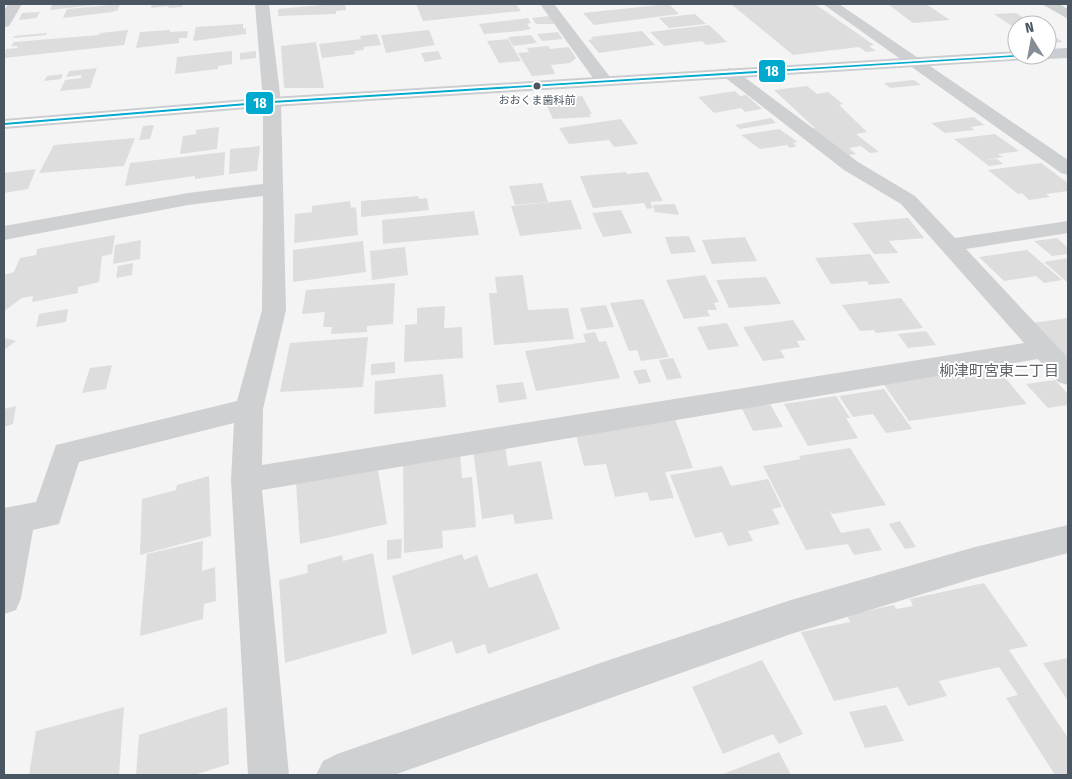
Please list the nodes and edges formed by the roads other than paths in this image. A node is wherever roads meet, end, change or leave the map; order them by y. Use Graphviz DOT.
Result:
graph roads {
  1 [pos="15,4"];
  2 [pos="262,4"];
  3 [pos="547,4"];
  4 [pos="830,4"];
  5 [pos="1050,4"];
  6 [pos="1068,15"];
  7 [pos="4,23"];
  8 [pos="1007,56"];
  9 [pos="912,62"];
  10 [pos="729,73"];
  11 [pos="604,80"];
  12 [pos="272,102"];
  13 [pos="4,124"];
  14 [pos="1068,169"];
  15 [pos="274,189"];
  16 [pos="1068,227"];
  17 [pos="4,233"];
  18 [pos="951,245"];
  19 [pos="1043,349"];
  20 [pos="1068,375"];
  21 [pos="249,409"];
  22 [pos="246,480"];
  23 [pos="11,522"];
  24 [pos="1068,539"];
  25 [pos="4,598"];
  26 [pos="268,775"];
  27 [pos="337,775"];
  1 -- 7 [label="street"];
  2 -- 12 [label="street"];
  3 -- 11 [label="street"];
  4 -- 9 [label="street"];
  5 -- 6 [label="street"];
  8 -- 9 [label="main road"];
  9 -- 10 [label="main road"];
  9 -- 14 [label="street"];
  10 -- 11 [label="main road"];
  10 -- 18 [label="street"];
  11 -- 12 [label="main road"];
  12 -- 13 [label="main road"];
  12 -- 15 [label="street"];
  15 -- 17 [label="street"];
  15 -- 21 [label="street"];
  16 -- 18 [label="street"];
  18 -- 19 [label="street"];
  19 -- 20 [label="street"];
  19 -- 22 [label="street"];
  21 -- 22 [label="street"];
  21 -- 23 [label="street"];
  22 -- 26 [label="street"];
  23 -- 25 [label="street"];
  24 -- 27 [label="street"];
}
